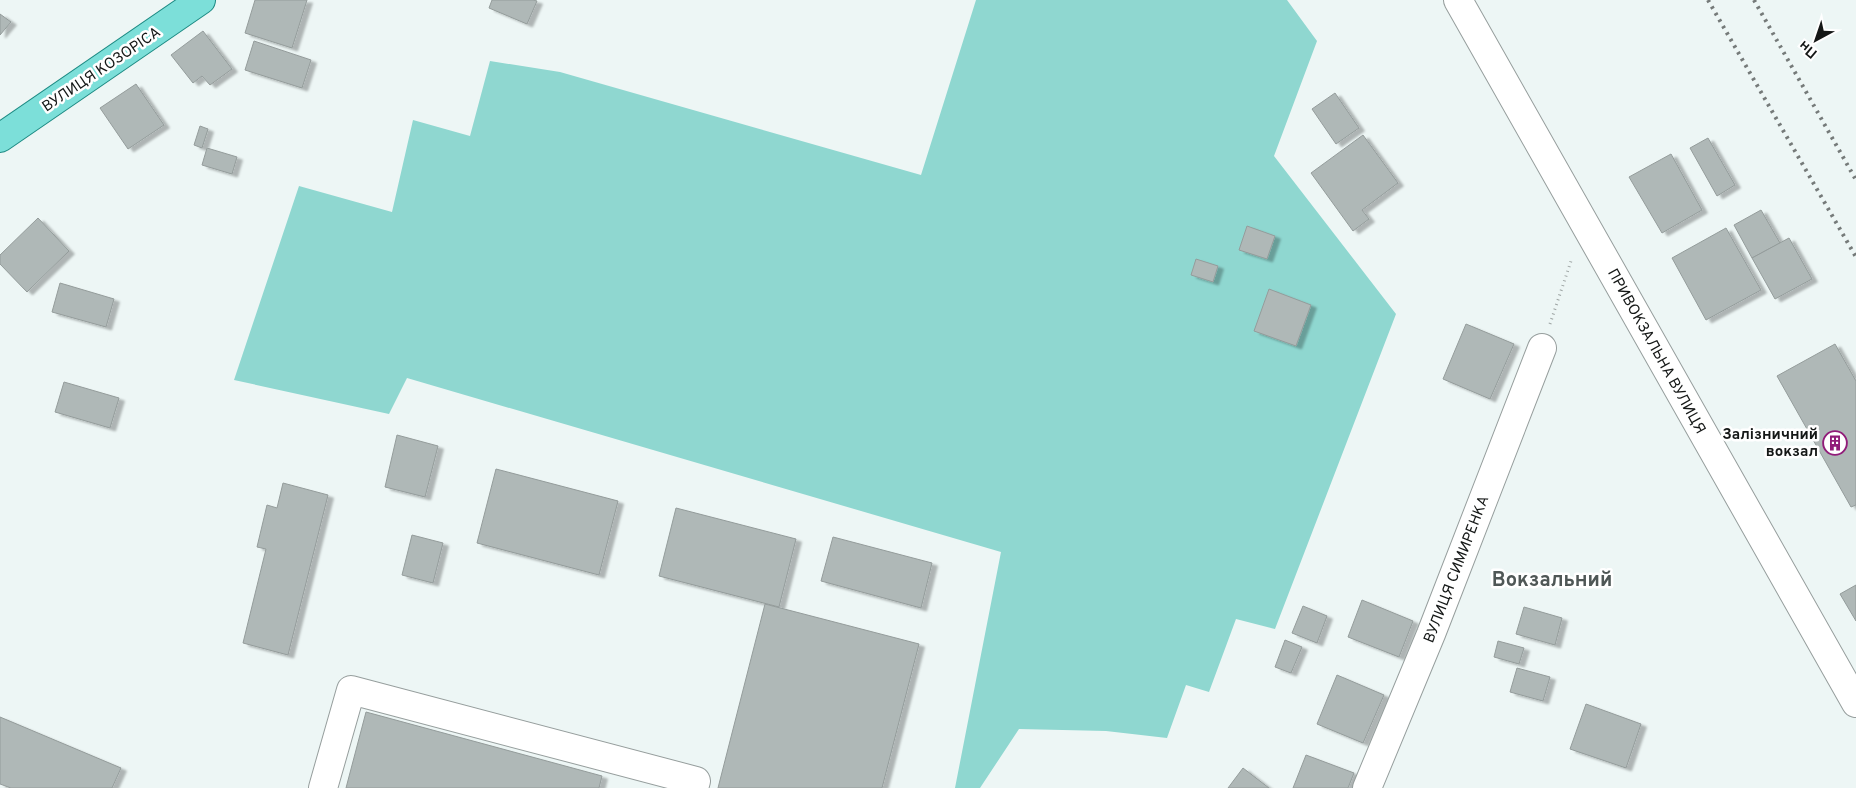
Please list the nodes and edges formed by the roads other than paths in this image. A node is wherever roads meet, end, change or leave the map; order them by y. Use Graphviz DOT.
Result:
graph roads {
  1 [pos="201,0"];
  2 [pos="1458,0"];
  3 [pos="0,138"];
  4 [pos="1542,348"];
  5 [pos="1856,703"];
  6 [pos="323,788"];
  7 [pos="694,788"];
  8 [pos="1367,788"];
  1 -- 3 [label="main road, ВУЛИЦЯ КОЗОРІСА"];
  2 -- 5 [label="street, ПРИВОКЗАЛЬНА ВУЛИЦЯ"];
  4 -- 8 [label="street, ВУЛИЦЯ СИМИРЕНКА"];
  6 -- 7 [label="street"];
}
